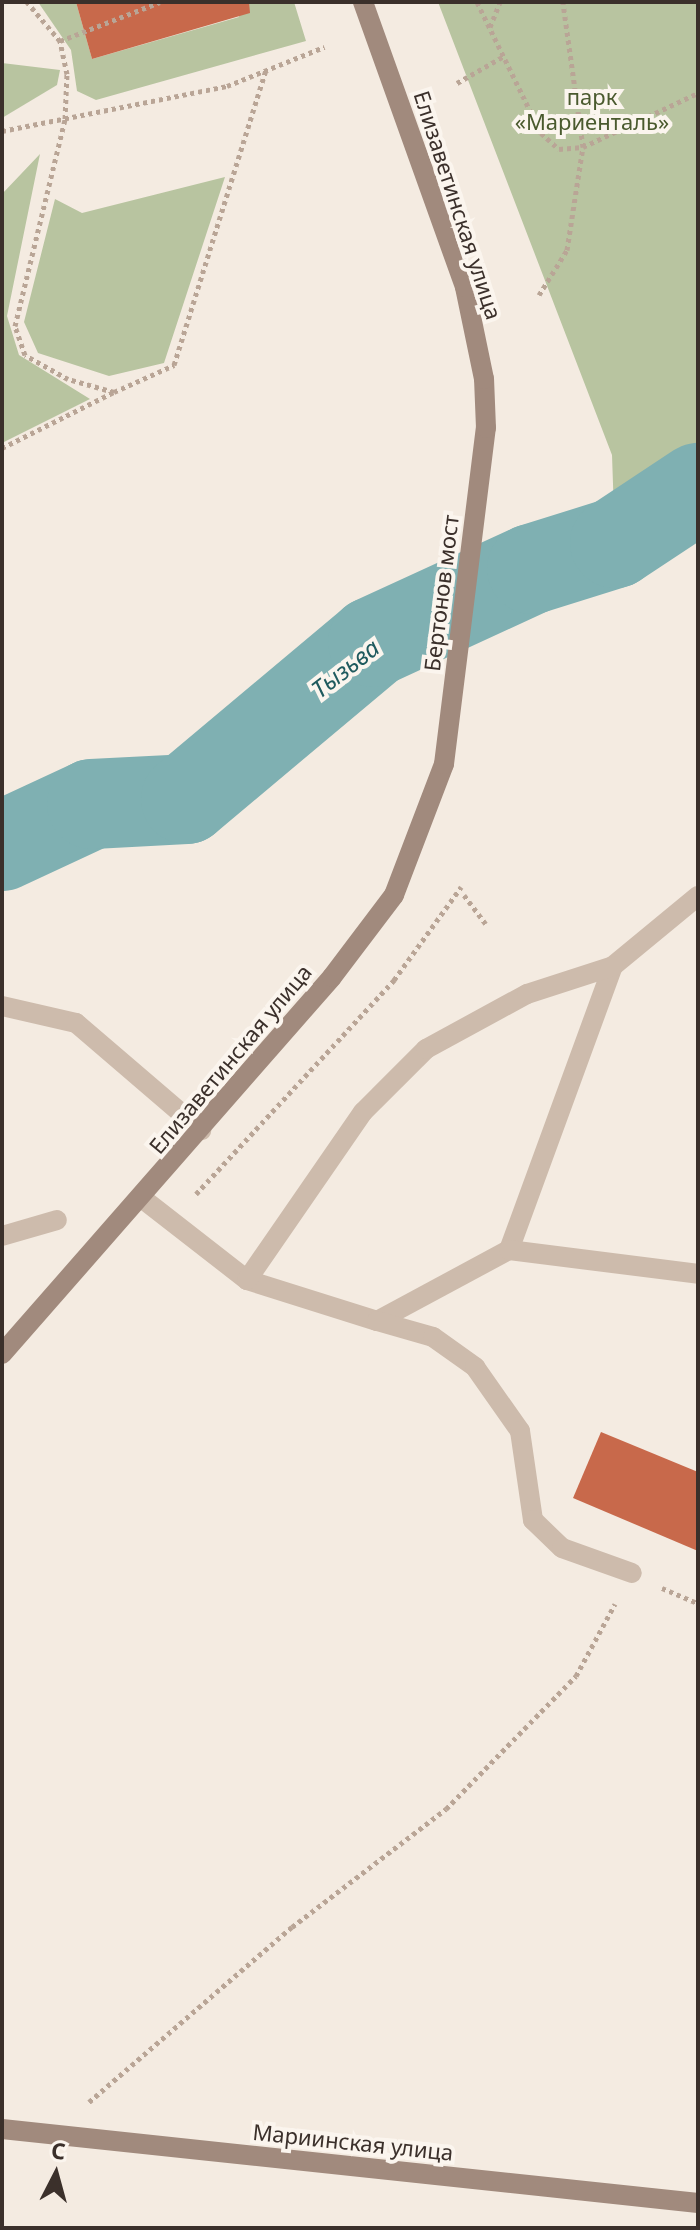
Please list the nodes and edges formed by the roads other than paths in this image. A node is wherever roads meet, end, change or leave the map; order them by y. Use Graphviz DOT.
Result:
graph roads {
  1 [pos="363,2"];
  2 [pos="486,428"];
  3 [pos="444,764"];
  4 [pos="698,896"];
  5 [pos="613,966"];
  6 [pos="2,1006"];
  7 [pos="201,1130"];
  8 [pos="143,1199"];
  9 [pos="57,1220"];
  10 [pos="2,1236"];
  11 [pos="509,1250"];
  12 [pos="698,1274"];
  13 [pos="247,1280"];
  14 [pos="377,1321"];
  15 [pos="2,1354"];
  16 [pos="632,1573"];
  17 [pos="2,2129"];
  18 [pos="698,2203"];
  1 -- 2 [label="street, Елизаветинская улица"];
  2 -- 3 [label="street, Бертонов мост"];
  3 -- 7 [label="street, Елизаветинская улица"];
  4 -- 5 [label="street"];
  5 -- 11 [label="street"];
  5 -- 13 [label="street"];
  6 -- 7 [label="street"];
  7 -- 8 [label="street, Елизаветинская улица"];
  8 -- 13 [label="street"];
  8 -- 15 [label="street, Елизаветинская улица"];
  9 -- 10 [label="street"];
  11 -- 12 [label="street"];
  11 -- 14 [label="street"];
  13 -- 14 [label="street"];
  14 -- 16 [label="street"];
  17 -- 18 [label="street, Мариинская улица"];
}
